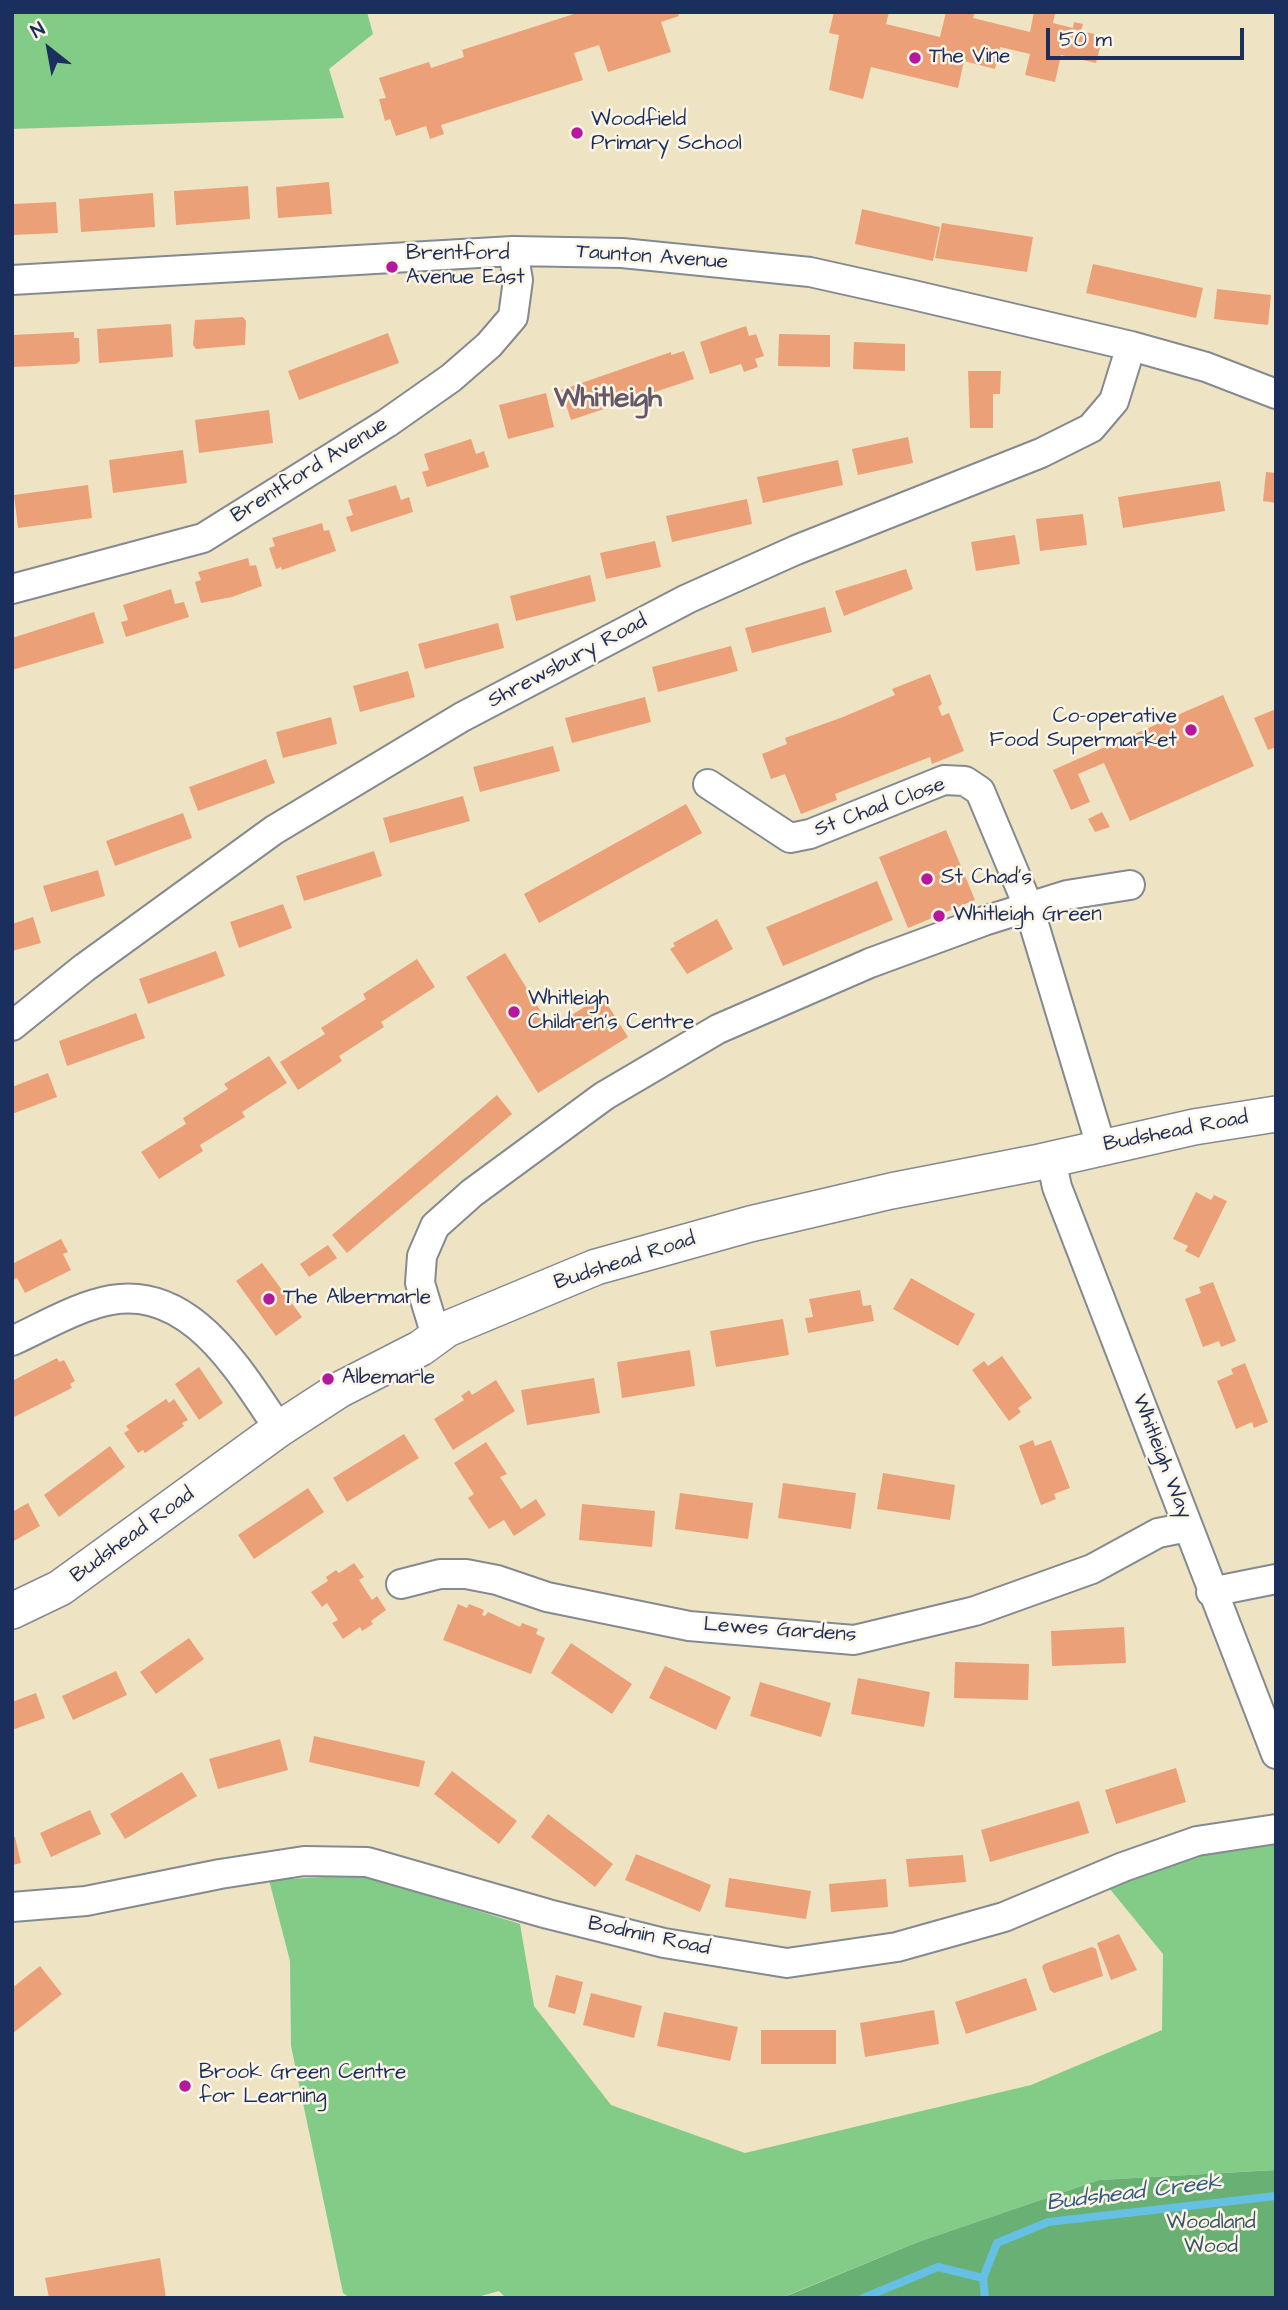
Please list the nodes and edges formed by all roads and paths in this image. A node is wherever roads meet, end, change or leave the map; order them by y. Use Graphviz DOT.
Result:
graph roads {
  1 [pos="513,250"];
  2 [pos="12,280"];
  3 [pos="1131,346"];
  4 [pos="1276,394"];
  5 [pos="12,589"];
  6 [pos="708,784"];
  7 [pos="1130,885"];
  8 [pos="1030,908"];
  9 [pos="12,1026"];
  10 [pos="1276,1114"];
  11 [pos="1101,1146"];
  12 [pos="1051,1159"];
  13 [pos="436,1336"];
  14 [pos="12,1341"];
  15 [pos="279,1429"];
  16 [pos="1188,1527"];
  17 [pos="1276,1579"];
  18 [pos="401,1584"];
  19 [pos="1211,1592"];
  20 [pos="12,1611"];
  21 [pos="1276,1755"];
  22 [pos="1276,1829"];
  23 [pos="12,1907"];
  1 -- 2 [label="street, Taunton Avenue"];
  1 -- 3 [label="street, Taunton Avenue"];
  1 -- 5 [label="street, Brentford Avenue"];
  3 -- 4 [label="street, Taunton Avenue"];
  3 -- 9 [label="street, Shrewsbury Road"];
  6 -- 8 [label="street, St Chad Close"];
  7 -- 8 [label="street"];
  8 -- 11 [label="street"];
  8 -- 13 [label="street"];
  10 -- 11 [label="street, Budshead Road"];
  11 -- 12 [label="street, Budshead Road"];
  12 -- 13 [label="street, Budshead Road"];
  12 -- 16 [label="street, Whitleigh Way"];
  13 -- 15 [label="street, Budshead Road"];
  14 -- 15 [label="street"];
  15 -- 20 [label="street, Budshead Road"];
  16 -- 18 [label="street, Lewes Gardens"];
  16 -- 19 [label="street, Whitleigh Way"];
  17 -- 19 [label="street"];
  19 -- 21 [label="street, Whitleigh Way"];
  22 -- 23 [label="street, Bodmin Road"];
}
